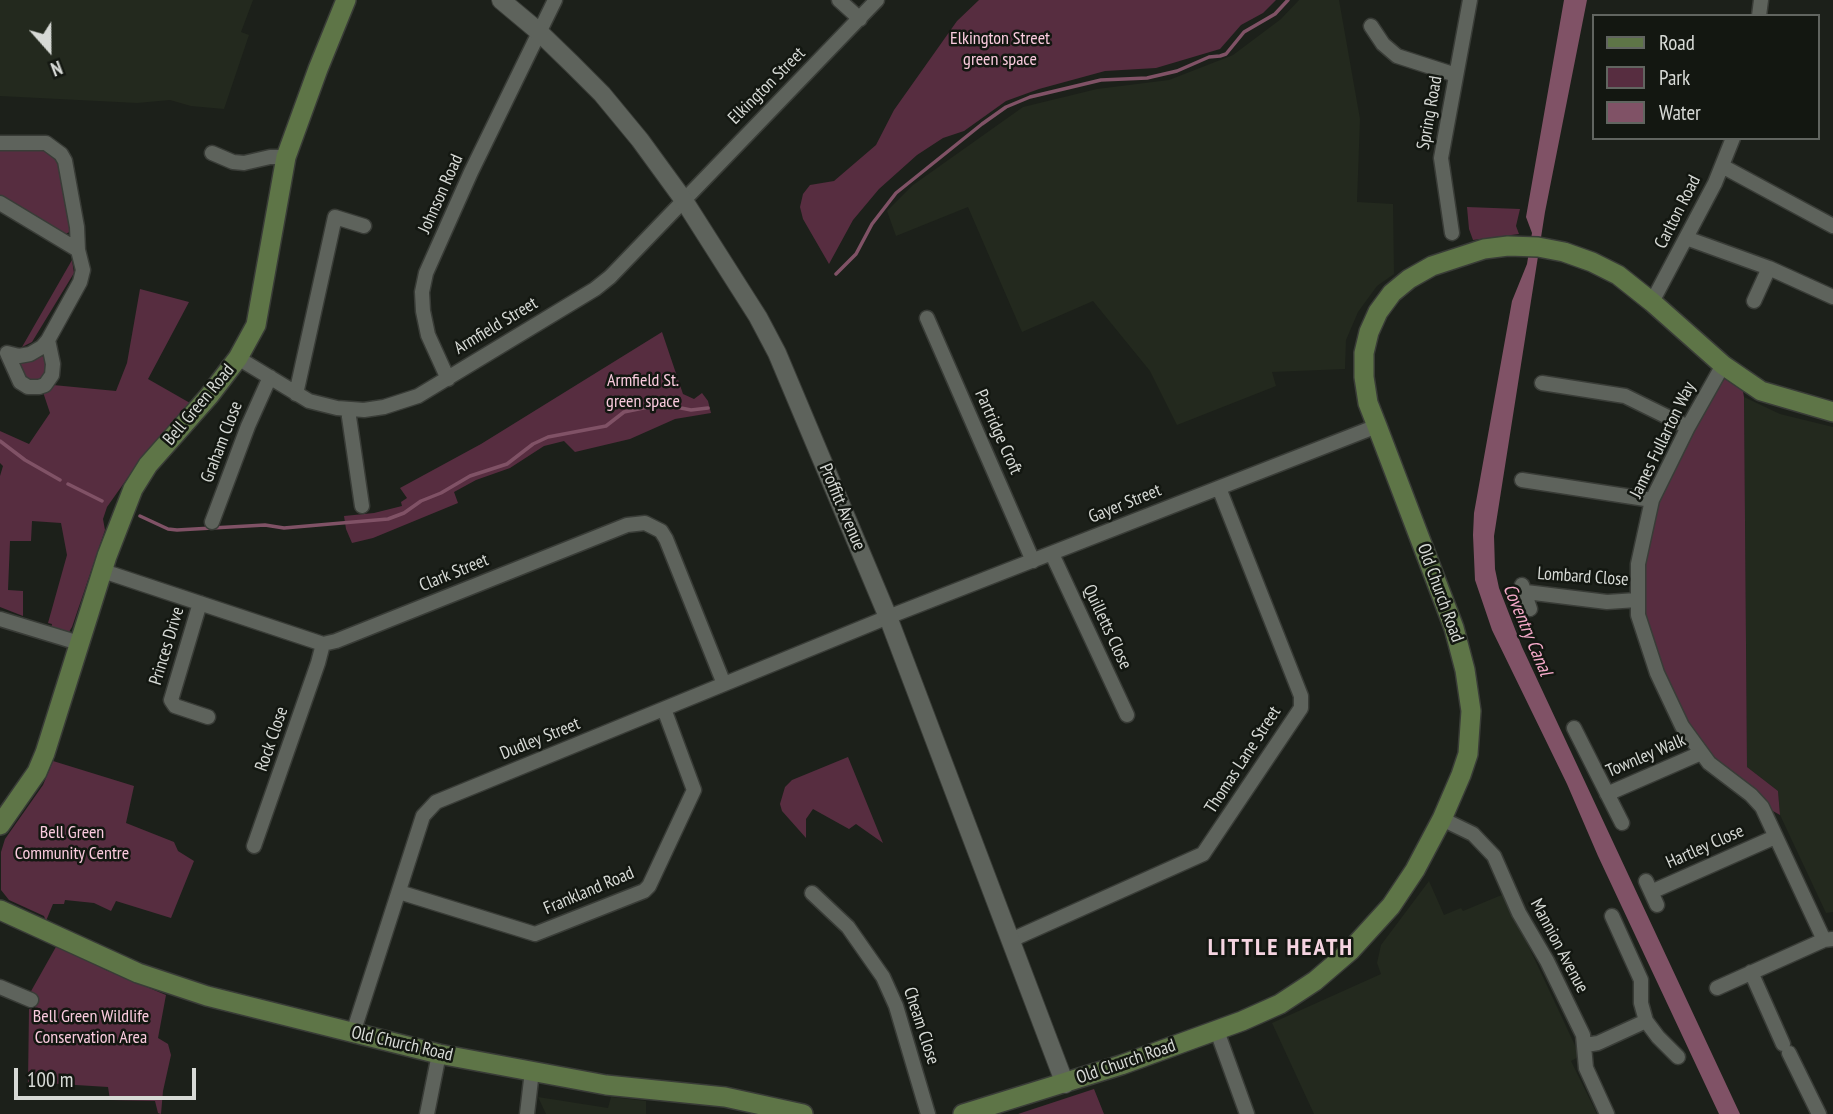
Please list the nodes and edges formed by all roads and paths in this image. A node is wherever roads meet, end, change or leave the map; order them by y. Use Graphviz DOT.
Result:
graph roads {
  1 [pos="346,0"];
  2 [pos="501,0"];
  3 [pos="555,0"];
  4 [pos="839,0"];
  5 [pos="877,0"];
  6 [pos="1470,0"];
  7 [pos="860,19"];
  8 [pos="1371,26"];
  9 [pos="538,31"];
  10 [pos="1456,75"];
  11 [pos="1732,140"];
  12 [pos="0,143"];
  13 [pos="212,153"];
  14 [pos="286,157"];
  15 [pos="1722,166"];
  16 [pos="683,199"];
  17 [pos="0,203"];
  18 [pos="364,226"];
  19 [pos="1833,226"];
  20 [pos="1452,233"];
  21 [pos="1686,238"];
  22 [pos="78,250"];
  23 [pos="1769,268"];
  24 [pos="1833,297"];
  25 [pos="1754,301"];
  26 [pos="1652,302"];
  27 [pos="927,318"];
  28 [pos="48,340"];
  29 [pos="4,351"];
  30 [pos="238,358"];
  31 [pos="1723,365"];
  32 [pos="270,377"];
  33 [pos="447,379"];
  34 [pos="1542,383"];
  35 [pos="296,394"];
  36 [pos="348,410"];
  37 [pos="1833,412"];
  38 [pos="1377,426"];
  39 [pos="1688,427"];
  40 [pos="1522,480"];
  41 [pos="1219,488"];
  42 [pos="1652,500"];
  43 [pos="362,506"];
  44 [pos="212,522"];
  45 [pos="1052,554"];
  46 [pos="1033,561"];
  47 [pos="103,570"];
  48 [pos="1637,600"];
  49 [pos="200,603"];
  50 [pos="1530,609"];
  51 [pos="888,617"];
  52 [pos="0,619"];
  53 [pos="79,643"];
  54 [pos="323,643"];
  55 [pos="724,684"];
  56 [pos="664,709"];
  57 [pos="1127,715"];
  58 [pos="208,717"];
  59 [pos="1574,728"];
  60 [pos="1701,753"];
  61 [pos="1607,794"];
  62 [pos="20,798"];
  63 [pos="0,812"];
  64 [pos="1442,819"];
  65 [pos="1622,823"];
  66 [pos="0,825"];
  67 [pos="1775,837"];
  68 [pos="254,846"];
  69 [pos="399,892"];
  70 [pos="812,892"];
  71 [pos="1651,892"];
  72 [pos="0,902"];
  73 [pos="8,913"];
  74 [pos="1612,916"];
  75 [pos="1828,939"];
  76 [pos="1011,940"];
  77 [pos="1751,972"];
  78 [pos="0,987"];
  79 [pos="1717,988"];
  80 [pos="31,1000"];
  81 [pos="1646,1021"];
  82 [pos="1217,1031"];
  83 [pos="353,1033"];
  84 [pos="1586,1045"];
  85 [pos="439,1054"];
  86 [pos="1678,1058"];
  87 [pos="532,1072"];
  88 [pos="1065,1084"];
  89 [pos="427,1114"];
  90 [pos="527,1114"];
  91 [pos="803,1114"];
  92 [pos="928,1114"];
  93 [pos="963,1114"];
  94 [pos="1247,1114"];
  95 [pos="1607,1114"];
  96 [pos="1819,1114"];
  1 -- 14 [label="main road, Bell Green Road"];
  2 -- 9 [label="street, Proffitt Avenue"];
  3 -- 9 [label="street, Johnson Road"];
  4 -- 7 [label="street"];
  5 -- 7 [label="street, Elkington Street"];
  6 -- 10 [label="street, Spring Road"];
  7 -- 16 [label="street, Elkington Street"];
  8 -- 10 [label="street"];
  9 -- 16 [label="street, Proffitt Avenue"];
  9 -- 33 [label="street, Johnson Road"];
  10 -- 20 [label="street, Spring Road"];
  11 -- 15 [label="street, Carlton Road"];
  12 -- 22 [label="street"];
  13 -- 14 [label="street"];
  14 -- 30 [label="main road, Bell Green Road"];
  15 -- 19 [label="street"];
  15 -- 21 [label="street, Carlton Road"];
  16 -- 33 [label="street, Armfield Street"];
  16 -- 51 [label="street, Proffitt Avenue"];
  17 -- 22 [label="street"];
  18 -- 35 [label="street"];
  21 -- 23 [label="street"];
  21 -- 26 [label="street, Carlton Road"];
  22 -- 28 [label="street"];
  23 -- 24 [label="street"];
  23 -- 25 [label="street"];
  26 -- 31 [label="main road, Old Church Road"];
  26 -- 38 [label="main road, Old Church Road"];
  27 -- 46 [label="street, Partridge Croft"];
  28 -- 29 [label="street"];
  28 -- 29 [label="street"];
  30 -- 32 [label="street, Armfield Street"];
  30 -- 47 [label="main road, Bell Green Road"];
  31 -- 37 [label="main road, Old Church Road"];
  31 -- 39 [label="street, James Fullarton Way"];
  32 -- 35 [label="street, Armfield Street"];
  32 -- 44 [label="street, Graham Close"];
  33 -- 36 [label="street, Armfield Street"];
  34 -- 39 [label="street"];
  35 -- 36 [label="street, Armfield Street"];
  36 -- 43 [label="street"];
  38 -- 41 [label="street, Gayer Street"];
  38 -- 64 [label="main road, Old Church Road"];
  39 -- 42 [label="street, James Fullarton Way"];
  40 -- 42 [label="street"];
  41 -- 45 [label="street, Gayer Street"];
  41 -- 76 [label="street, Thomas Lane Street"];
  42 -- 48 [label="street, James Fullarton Way"];
  45 -- 46 [label="street, Gayer Street"];
  45 -- 57 [label="street, Quilletts Close"];
  46 -- 51 [label="street, Gayer Street"];
  47 -- 49 [label="street"];
  47 -- 53 [label="main road, Bell Green Road"];
  48 -- 50 [label="street, Lombard Close"];
  48 -- 60 [label="street, James Fullarton Way"];
  49 -- 54 [label="street"];
  49 -- 58 [label="street, Princes Drive"];
  51 -- 55 [label="street, Dudley Street"];
  51 -- 76 [label="street, Proffitt Avenue"];
  52 -- 53 [label="street"];
  53 -- 62 [label="main road, Bell Green Road"];
  54 -- 55 [label="street, Clark Street"];
  54 -- 68 [label="street, Rock Close"];
  55 -- 56 [label="street, Dudley Street"];
  56 -- 69 [label="street, Dudley Street"];
  56 -- 69 [label="street, Frankland Road"];
  59 -- 61 [label="street, Townley Walk"];
  60 -- 61 [label="street, Townley Walk"];
  60 -- 67 [label="street, James Fullarton Way"];
  61 -- 65 [label="street, Townley Walk"];
  62 -- 63 [label="main road, Bell Green Road"];
  62 -- 66 [label="main road, Bell Green Road"];
  64 -- 82 [label="main road, Old Church Road"];
  64 -- 84 [label="street, Mannion Avenue"];
  67 -- 71 [label="street, Hartley Close"];
  67 -- 75 [label="street, James Fullarton Way"];
  69 -- 83 [label="street, Dudley Street"];
  70 -- 92 [label="street, Cheam Close"];
  72 -- 73 [label="main road, Old Church Road"];
  73 -- 83 [label="main road, Old Church Road"];
  74 -- 81 [label="street"];
  75 -- 77 [label="street"];
  76 -- 88 [label="street, Proffitt Avenue"];
  77 -- 79 [label="street"];
  77 -- 96 [label="street"];
  78 -- 80 [label="street"];
  81 -- 84 [label="street"];
  81 -- 86 [label="street"];
  82 -- 88 [label="main road, Old Church Road"];
  82 -- 94 [label="street"];
  83 -- 85 [label="main road, Old Church Road"];
  84 -- 95 [label="street, Mannion Avenue"];
  85 -- 87 [label="main road, Old Church Road"];
  85 -- 89 [label="street"];
  87 -- 90 [label="street"];
  87 -- 91 [label="main road, Old Church Road"];
  88 -- 93 [label="main road, Old Church Road"];
}
